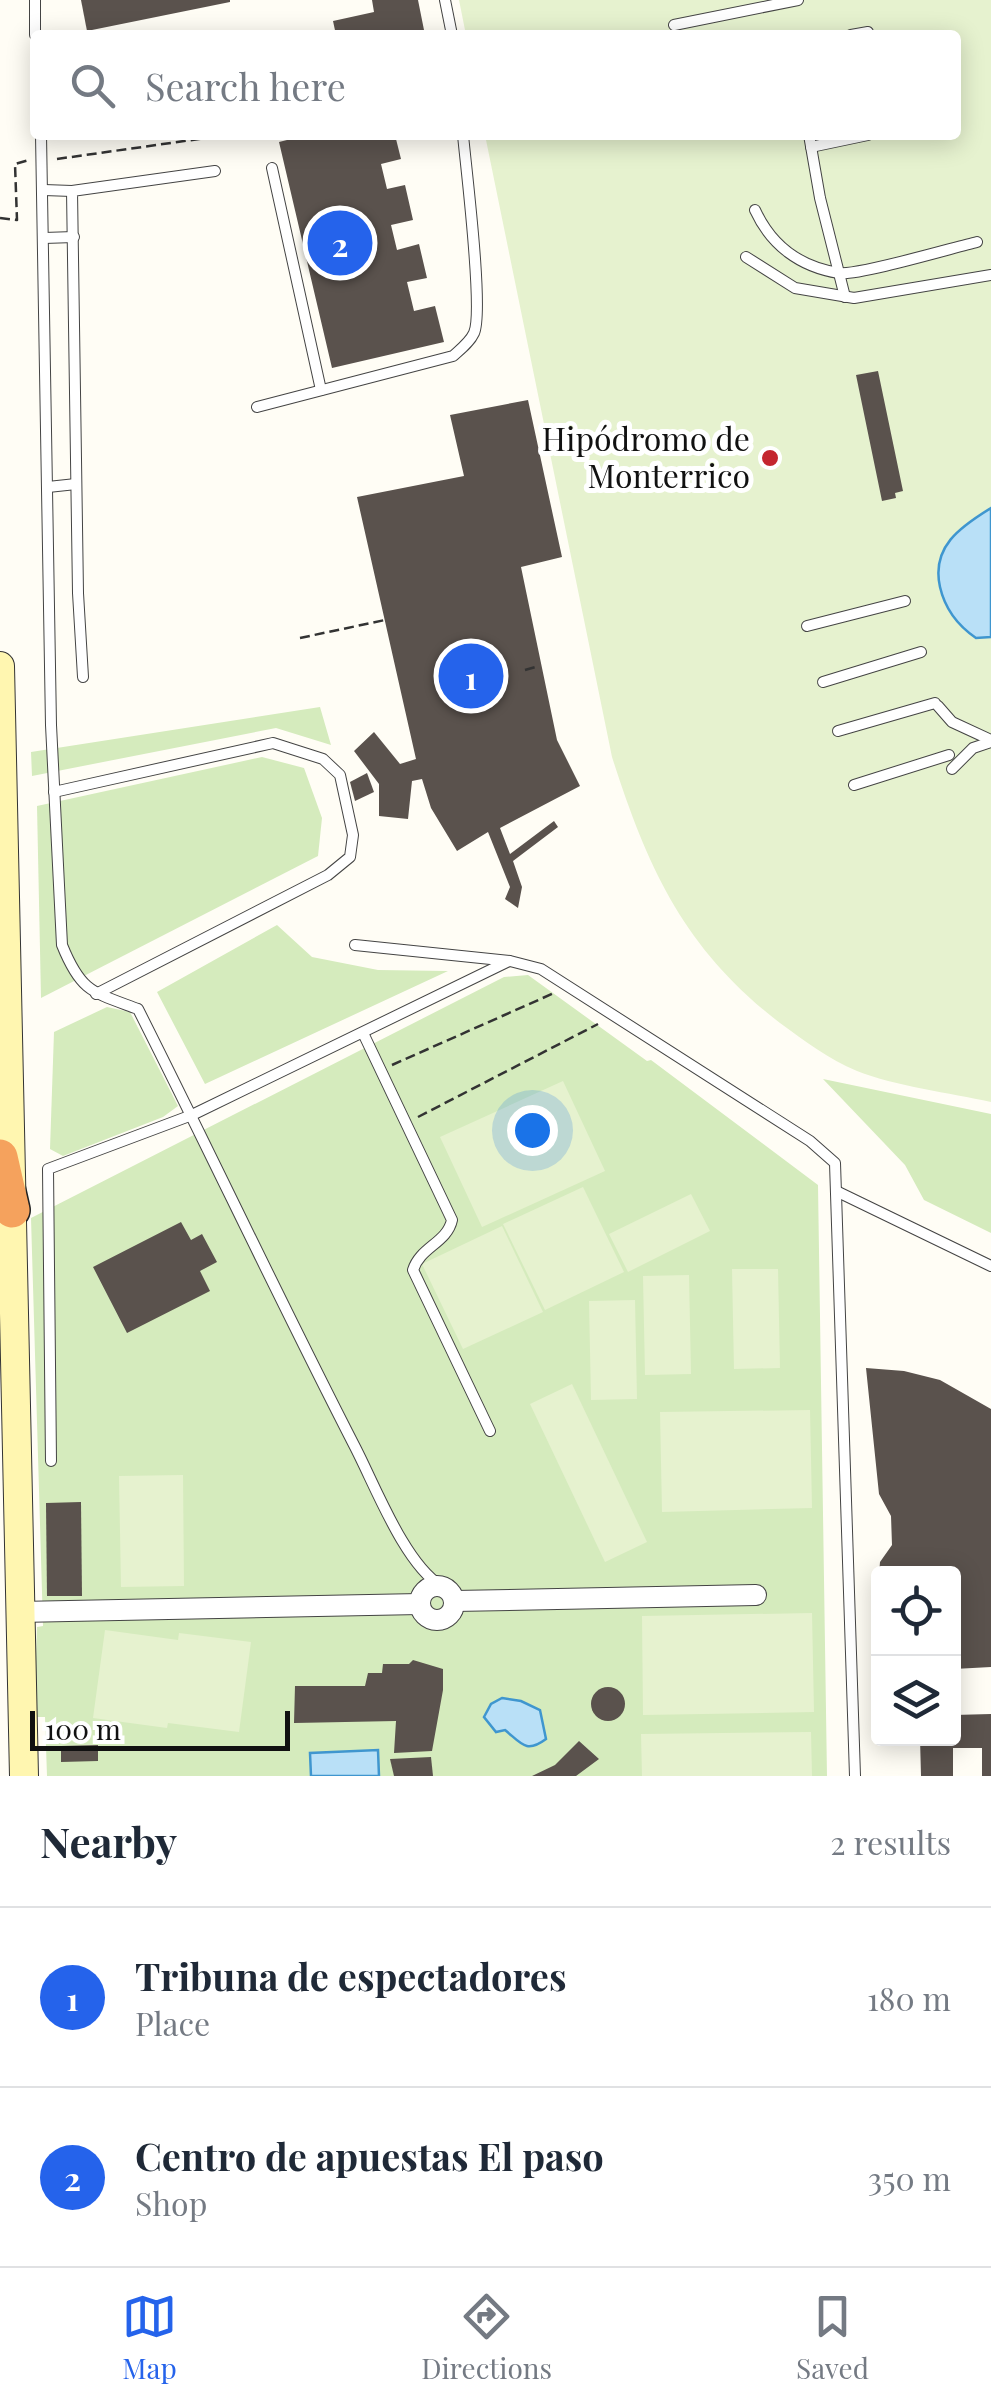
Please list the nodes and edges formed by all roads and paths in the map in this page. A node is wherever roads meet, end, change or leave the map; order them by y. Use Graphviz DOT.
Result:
graph roads {
  1 [pos="35,0"];
  2 [pos="445,0"];
  3 [pos="798,0"];
  4 [pos="674,25"];
  5 [pos="36,30"];
  6 [pos="451,30"];
  7 [pos="41,140"];
  8 [pos="192,140"];
  9 [pos="463,140"];
  10 [pos="810,141"];
  11 [pos="43,161"];
  12 [pos="272,168"];
  13 [pos="216,171"];
  14 [pos="44,190"];
  15 [pos="72,192"];
  16 [pos="755,210"];
  17 [pos="0,218"];
  18 [pos="74,237"];
  19 [pos="44,238"];
  20 [pos="977,242"];
  21 [pos="746,257"];
  22 [pos="842,274"];
  23 [pos="991,275"];
  24 [pos="845,297"];
  25 [pos="321,390"];
  26 [pos="256,407"];
  27 [pos="76,484"];
  28 [pos="48,486"];
  29 [pos="905,601"];
  30 [pos="385,620"];
  31 [pos="807,626"];
  32 [pos="300,638"];
  33 [pos="921,652"];
  34 [pos="0,666"];
  35 [pos="539,666"];
  36 [pos="525,670"];
  37 [pos="83,677"];
  38 [pos="823,682"];
  39 [pos="838,731"];
  40 [pos="991,741"];
  41 [pos="949,756"];
  42 [pos="952,769"];
  43 [pos="854,785"];
  44 [pos="54,792"];
  45 [pos="355,945"];
  46 [pos="510,961"];
  47 [pos="571,985"];
  48 [pos="96,994"];
  49 [pos="616,1015"];
  50 [pos="363,1033"];
  51 [pos="382,1070"];
  52 [pos="192,1115"];
  53 [pos="408,1122"];
  54 [pos="0,1157"];
  55 [pos="836,1190"];
  56 [pos="12,1210"];
  57 [pos="991,1266"];
  58 [pos="490,1432"];
  59 [pos="51,1461"];
  60 [pos="448,1594"];
  61 [pos="756,1595"];
  62 [pos="420,1604"];
  63 [pos="19,1612"];
  64 [pos="24,1776"];
  65 [pos="855,1776"];
  1 -- 5 [label="lane"];
  2 -- 6 [label="lane"];
  3 -- 4 [label="lane"];
  7 -- 11 [label="lane"];
  8 -- 11 [label="path"];
  9 -- 25 [label="lane"];
  10 -- 22 [label="lane"];
  11 -- 14 [label="lane"];
  11 -- 17 [label="path"];
  12 -- 25 [label="lane"];
  13 -- 15 [label="lane"];
  14 -- 15 [label="lane"];
  14 -- 19 [label="lane"];
  15 -- 18 [label="lane"];
  16 -- 22 [label="lane"];
  18 -- 19 [label="lane"];
  18 -- 27 [label="lane"];
  19 -- 28 [label="lane"];
  20 -- 22 [label="lane"];
  21 -- 24 [label="lane"];
  22 -- 24 [label="lane"];
  23 -- 24 [label="lane"];
  25 -- 26 [label="lane"];
  27 -- 28 [label="lane"];
  27 -- 37 [label="lane"];
  28 -- 44 [label="lane"];
  29 -- 31 [label="lane"];
  30 -- 32 [label="path"];
  33 -- 38 [label="lane"];
  34 -- 56 [label="street"];
  35 -- 36 [label="path"];
  39 -- 40 [label="lane"];
  40 -- 42 [label="lane"];
  41 -- 43 [label="lane"];
  44 -- 48 [label="lane"];
  44 -- 48 [label="lane"];
  45 -- 46 [label="lane"];
  46 -- 47 [label="lane"];
  46 -- 50 [label="lane"];
  47 -- 49 [label="lane"];
  47 -- 51 [label="path"];
  48 -- 52 [label="lane"];
  49 -- 53 [label="path"];
  49 -- 55 [label="lane"];
  50 -- 51 [label="lane"];
  50 -- 52 [label="lane"];
  51 -- 53 [label="lane"];
  52 -- 59 [label="lane"];
  52 -- 60 [label="lane"];
  53 -- 58 [label="lane"];
  54 -- 56 [label="highway"];
  55 -- 57 [label="lane"];
  55 -- 65 [label="lane"];
  56 -- 63 [label="street"];
  60 -- 61 [label="street"];
  60 -- 62 [label="street"];
  60 -- 62 [label="street"];
  62 -- 63 [label="street"];
  63 -- 64 [label="street"];
}
